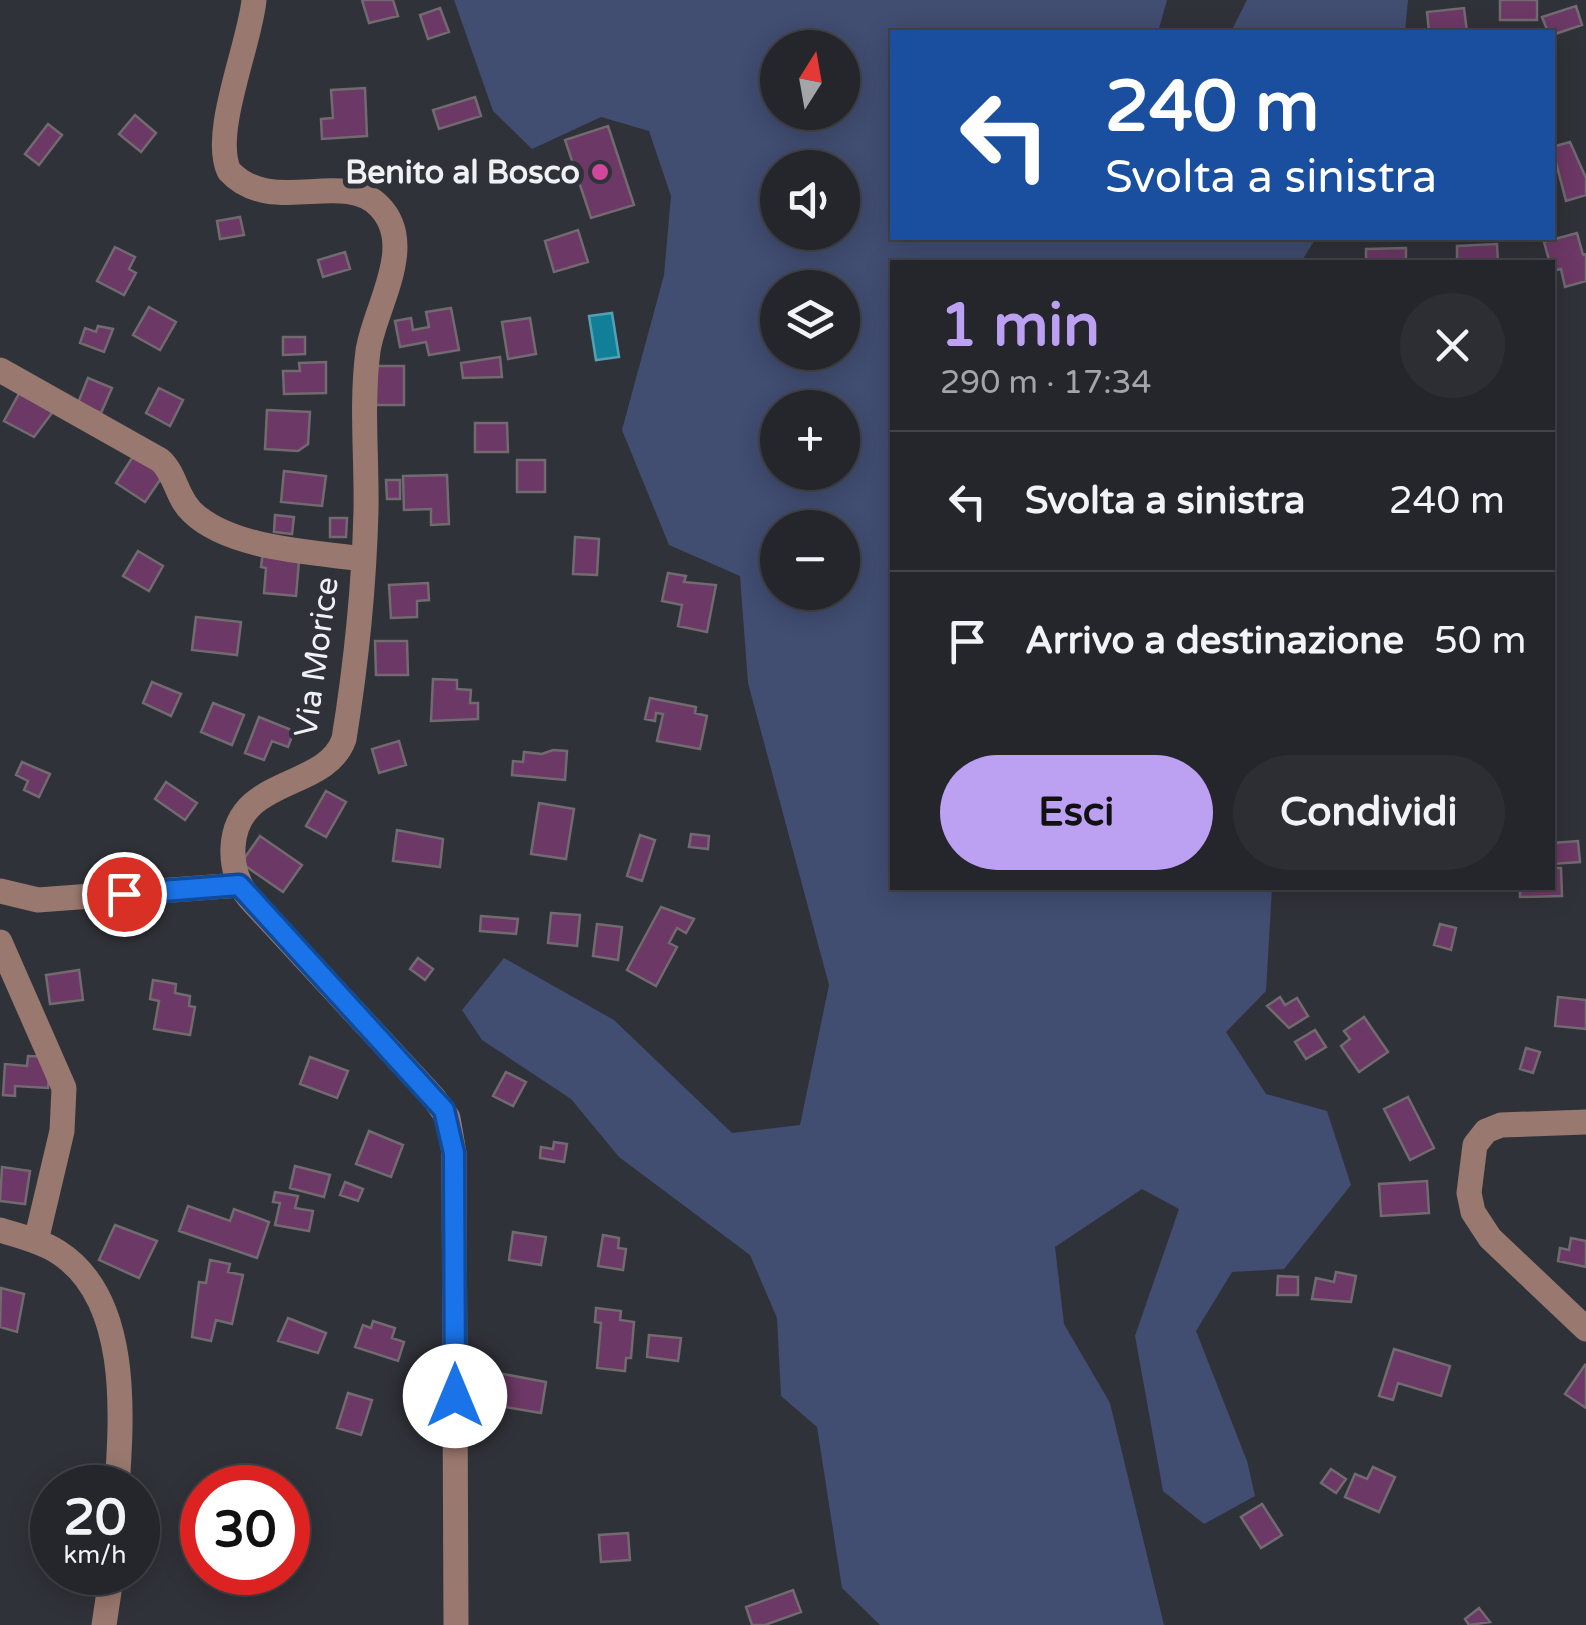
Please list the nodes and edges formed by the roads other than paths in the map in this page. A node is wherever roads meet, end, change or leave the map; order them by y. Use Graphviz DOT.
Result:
graph roads {
  1 [pos="254,0"];
  2 [pos="0,370"];
  3 [pos="363,559"];
  4 [pos="239,885"];
  5 [pos="0,891"];
  6 [pos="0,942"];
  7 [pos="1586,1122"];
  8 [pos="0,1230"];
  9 [pos="36,1242"];
  10 [pos="1586,1328"];
  11 [pos="119,1465"];
  12 [pos="109,1595"];
  13 [pos="104,1625"];
  14 [pos="456,1625"];
  1 -- 3 [label="street, Via Morice"];
  2 -- 3 [label="street"];
  3 -- 4 [label="street, Via Morice"];
  4 -- 5 [label="street"];
  4 -- 14 [label="street"];
  6 -- 9 [label="street"];
  7 -- 10 [label="street"];
  8 -- 9 [label="street"];
  9 -- 11 [label="street"];
  12 -- 13 [label="street"];
}
